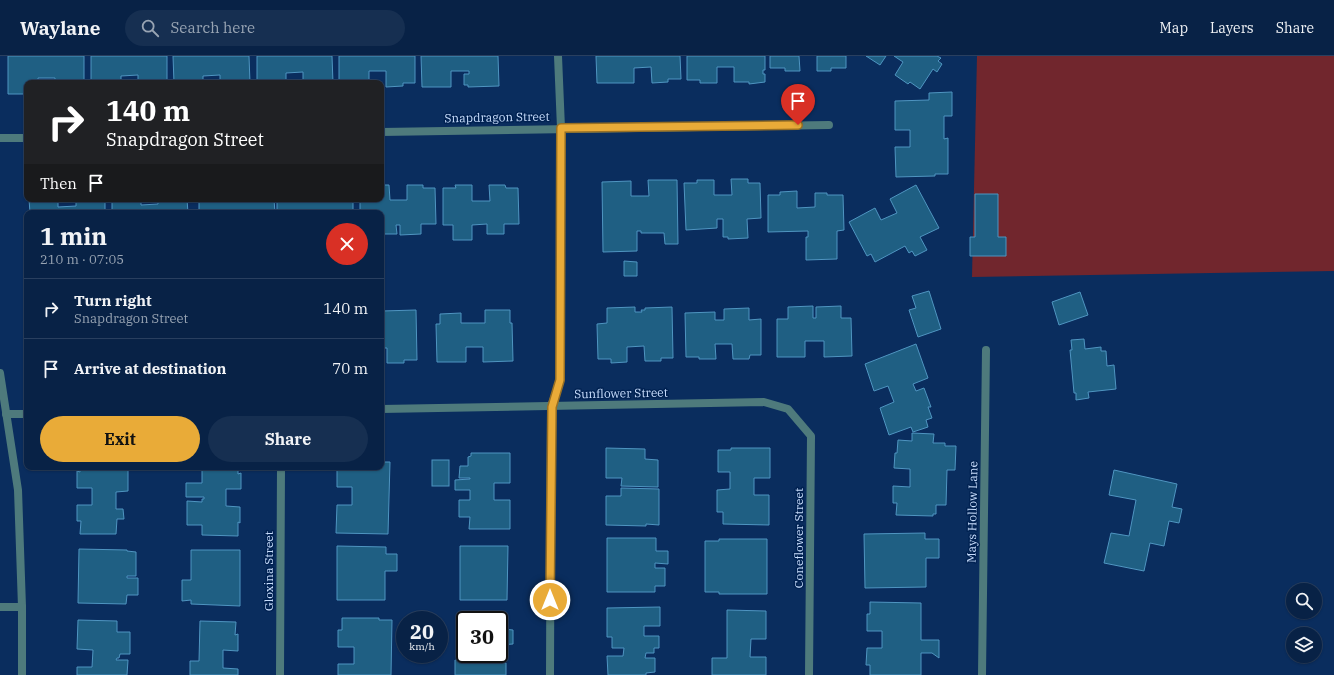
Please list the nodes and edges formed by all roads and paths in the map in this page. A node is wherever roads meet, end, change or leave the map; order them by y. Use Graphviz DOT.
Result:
graph roads {
  1 [pos="558,56"];
  2 [pos="829,125"];
  3 [pos="561,128"];
  4 [pos="384,132"];
  5 [pos="0,138"];
  6 [pos="24,138"];
  7 [pos="986,350"];
  8 [pos="0,373"];
  9 [pos="552,407"];
  10 [pos="788,408"];
  11 [pos="384,409"];
  12 [pos="6,414"];
  13 [pos="24,414"];
  14 [pos="281,470"];
  15 [pos="0,607"];
  16 [pos="22,607"];
  17 [pos="22,675"];
  18 [pos="280,675"];
  19 [pos="550,675"];
  20 [pos="809,675"];
  21 [pos="982,675"];
  1 -- 3 [label="street"];
  2 -- 3 [label="street, Snapdragon Street"];
  3 -- 4 [label="street, Snapdragon Street"];
  3 -- 9 [label="street"];
  5 -- 6 [label="street"];
  7 -- 21 [label="street, Mays Hollow Lane"];
  8 -- 12 [label="street"];
  9 -- 10 [label="street, Sunflower Street"];
  9 -- 11 [label="street, Sunflower Street"];
  9 -- 19 [label="street"];
  10 -- 20 [label="street, Coneflower Street"];
  12 -- 13 [label="street"];
  12 -- 16 [label="street"];
  14 -- 18 [label="street, Gloxina Street"];
  15 -- 16 [label="street"];
  16 -- 17 [label="street"];
}
